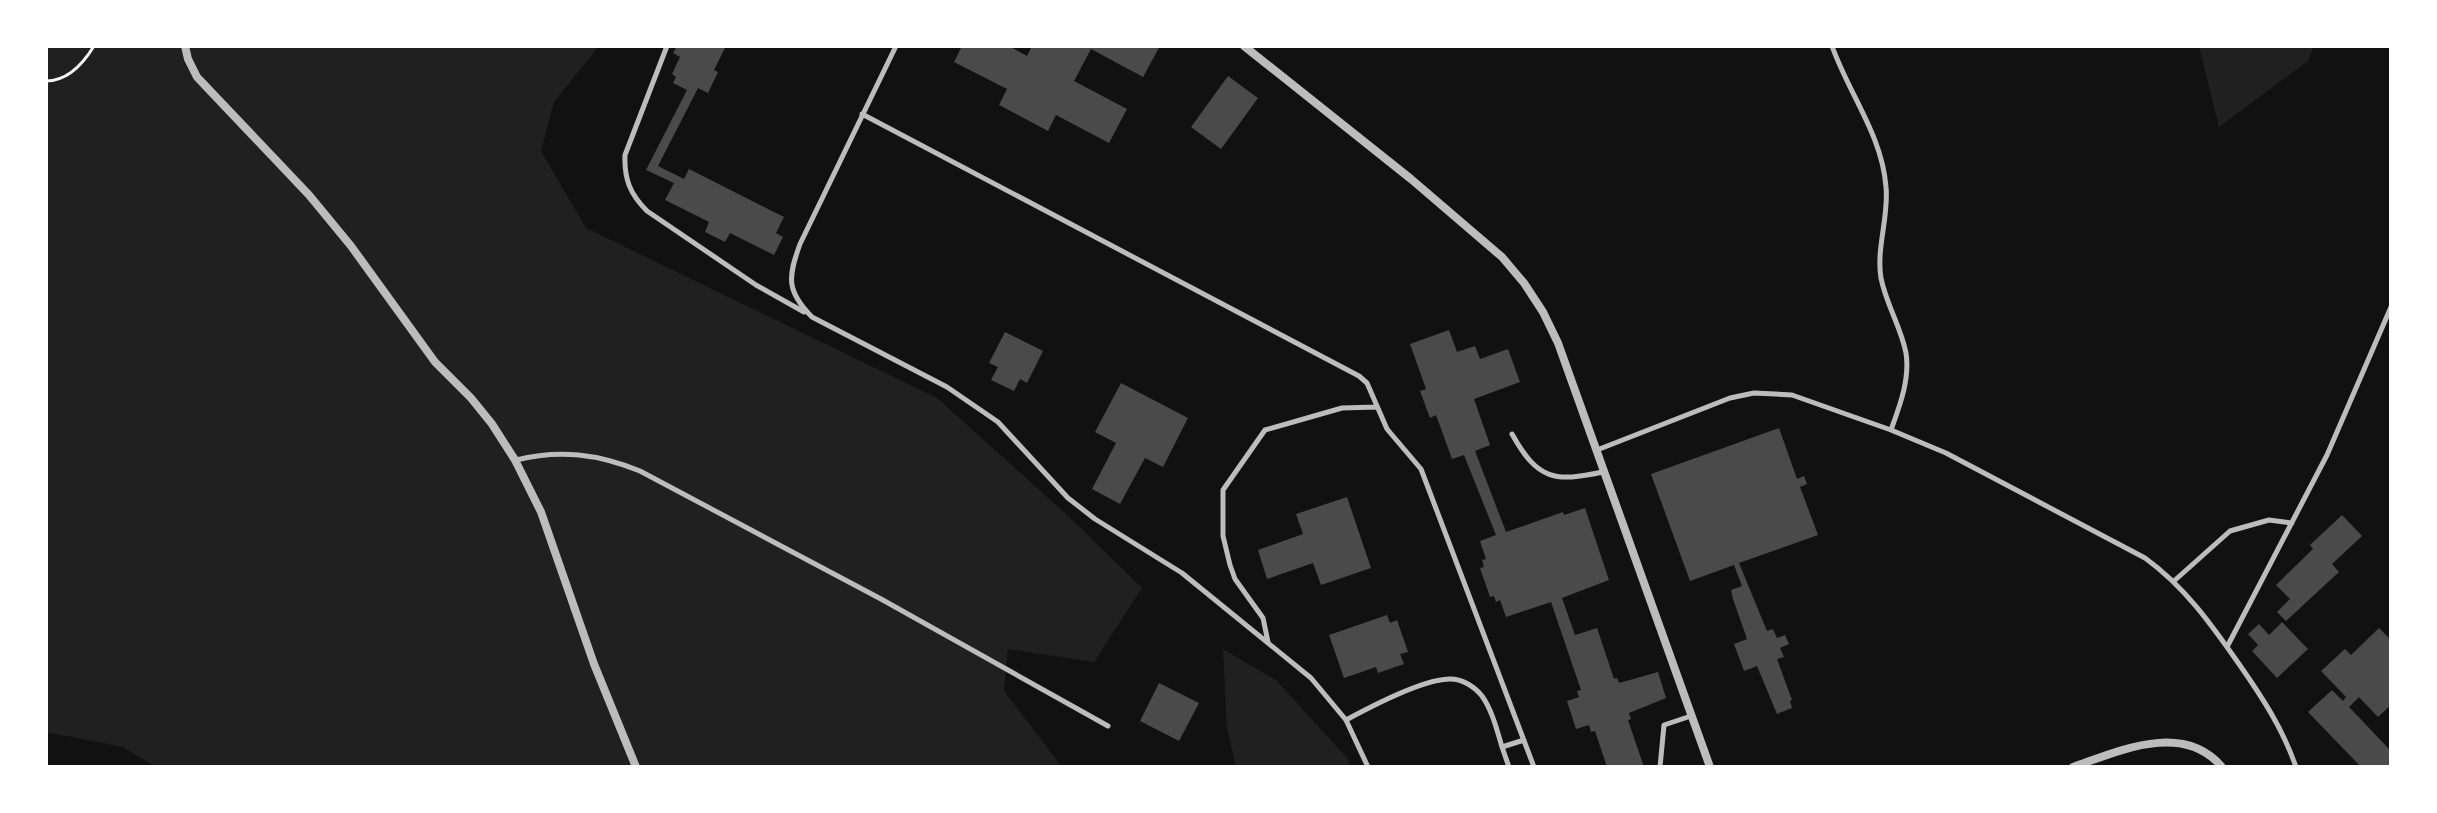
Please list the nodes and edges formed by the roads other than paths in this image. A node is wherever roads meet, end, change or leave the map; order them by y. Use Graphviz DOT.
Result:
graph roads {
  1 [pos="185,46"];
  2 [pos="667,46"];
  3 [pos="896,46"];
  4 [pos="1244,46"];
  5 [pos="1832,46"];
  6 [pos="862,114"];
  7 [pos="2391,307"];
  8 [pos="812,317"];
  9 [pos="1376,407"];
  10 [pos="1891,430"];
  11 [pos="1512,434"];
  12 [pos="1597,450"];
  13 [pos="515,460"];
  14 [pos="1604,472"];
  15 [pos="2292,523"];
  16 [pos="2174,581"];
  17 [pos="1269,644"];
  18 [pos="2227,647"];
  19 [pos="1692,716"];
  20 [pos="1346,720"];
  21 [pos="1108,726"];
  22 [pos="1524,740"];
  23 [pos="1502,747"];
  24 [pos="636,767"];
  25 [pos="1368,767"];
  26 [pos="1509,767"];
  27 [pos="1534,767"];
  28 [pos="1660,767"];
  29 [pos="1710,767"];
  30 [pos="2073,767"];
  31 [pos="2222,767"];
  32 [pos="2296,767"];
  1 -- 13 [label="street"];
  2 -- 8 [label="lane"];
  3 -- 6 [label="lane"];
  4 -- 12 [label="street"];
  5 -- 10 [label="lane"];
  6 -- 8 [label="lane"];
  6 -- 9 [label="lane"];
  7 -- 15 [label="lane"];
  8 -- 17 [label="lane"];
  9 -- 17 [label="lane"];
  9 -- 22 [label="lane"];
  10 -- 12 [label="lane"];
  10 -- 16 [label="lane"];
  11 -- 14 [label="lane"];
  12 -- 14 [label="street"];
  13 -- 21 [label="lane"];
  13 -- 24 [label="street"];
  14 -- 19 [label="street"];
  15 -- 16 [label="lane"];
  15 -- 18 [label="lane"];
  16 -- 18 [label="lane"];
  17 -- 20 [label="lane"];
  18 -- 32 [label="lane"];
  19 -- 28 [label="lane"];
  19 -- 29 [label="street"];
  20 -- 23 [label="lane"];
  20 -- 25 [label="lane"];
  22 -- 23 [label="lane"];
  22 -- 27 [label="lane"];
  23 -- 26 [label="lane"];
  30 -- 31 [label="street"];
}
